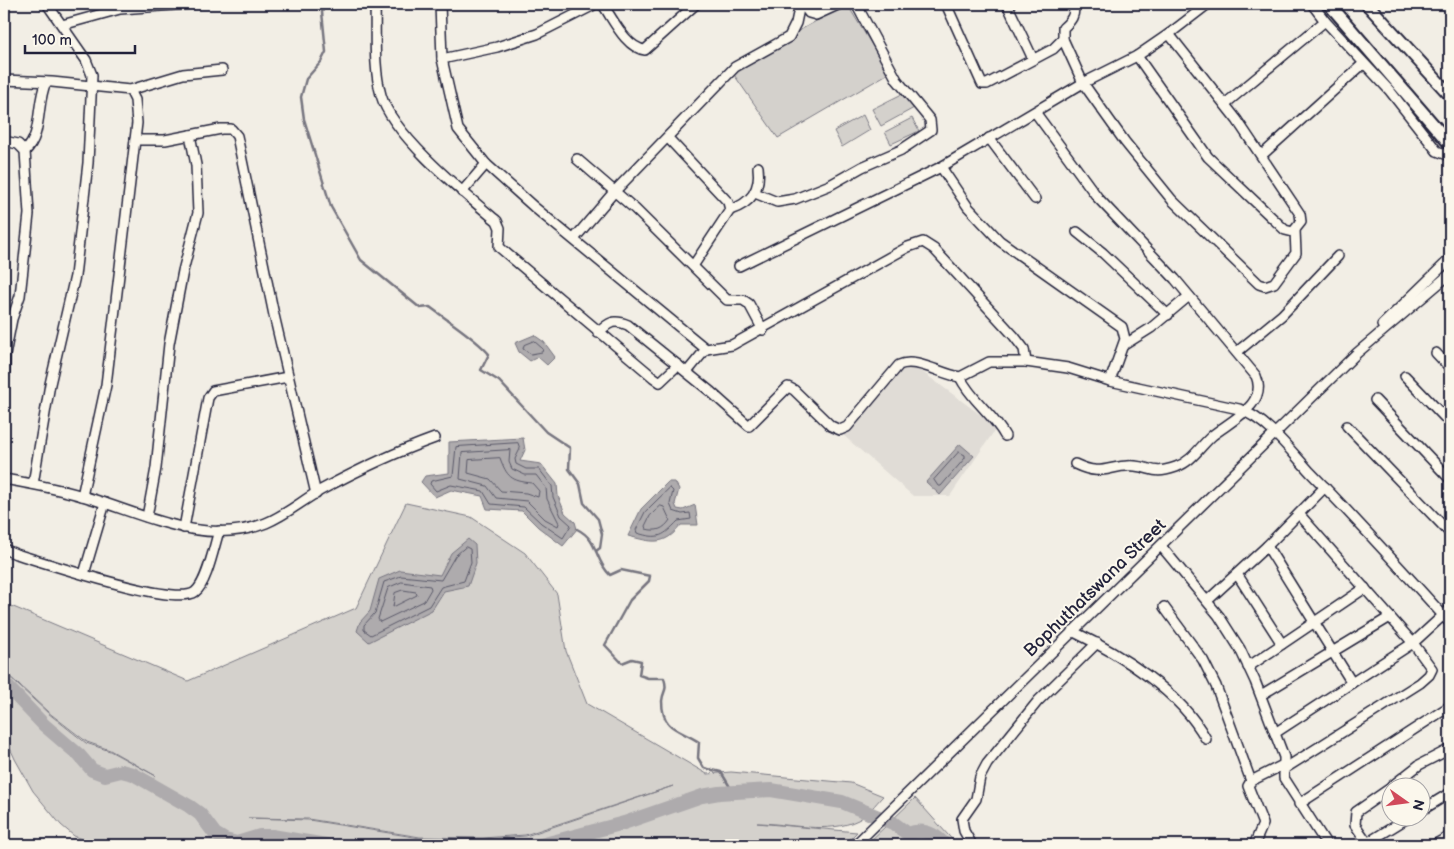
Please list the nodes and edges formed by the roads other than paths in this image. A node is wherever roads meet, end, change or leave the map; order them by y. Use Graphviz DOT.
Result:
graph roads {
  1 [pos="47,4"];
  2 [pos="189,4"];
  3 [pos="375,4"];
  4 [pos="440,4"];
  5 [pos="597,4"];
  6 [pos="696,4"];
  7 [pos="801,4"];
  8 [pos="840,4"];
  9 [pos="856,4"];
  10 [pos="946,4"];
  11 [pos="1007,4"];
  12 [pos="1073,4"];
  13 [pos="1208,4"];
  14 [pos="1312,4"];
  15 [pos="1329,4"];
  16 [pos="1367,4"];
  17 [pos="1324,21"];
  18 [pos="62,25"];
  19 [pos="1169,34"];
  20 [pos="1063,39"];
  21 [pos="1137,56"];
  22 [pos="442,59"];
  23 [pos="1033,59"];
  24 [pos="1363,64"];
  25 [pos="222,70"];
  26 [pos="4,80"];
  27 [pos="46,82"];
  28 [pos="1083,83"];
  29 [pos="92,87"];
  30 [pos="130,90"];
  31 [pos="1450,94"];
  32 [pos="1225,104"];
  33 [pos="1036,112"];
  34 [pos="190,135"];
  35 [pos="668,138"];
  36 [pos="989,138"];
  37 [pos="135,140"];
  38 [pos="4,141"];
  39 [pos="1450,144"];
  40 [pos="25,151"];
  41 [pos="1262,155"];
  42 [pos="1450,156"];
  43 [pos="578,159"];
  44 [pos="486,164"];
  45 [pos="758,167"];
  46 [pos="941,167"];
  47 [pos="462,192"];
  48 [pos="614,192"];
  49 [pos="755,193"];
  50 [pos="1034,199"];
  51 [pos="730,210"];
  52 [pos="1295,230"];
  53 [pos="1078,232"];
  54 [pos="574,239"];
  55 [pos="1338,256"];
  56 [pos="1450,260"];
  57 [pos="693,266"];
  58 [pos="739,266"];
  59 [pos="1450,274"];
  60 [pos="1190,296"];
  61 [pos="1168,315"];
  62 [pos="763,330"];
  63 [pos="598,333"];
  64 [pos="1124,345"];
  65 [pos="706,349"];
  66 [pos="1236,352"];
  67 [pos="1436,352"];
  68 [pos="1357,353"];
  69 [pos="1026,362"];
  70 [pos="678,366"];
  71 [pos="1450,368"];
  72 [pos="687,372"];
  73 [pos="1405,376"];
  74 [pos="288,377"];
  75 [pos="960,378"];
  76 [pos="1110,381"];
  77 [pos="4,386"];
  78 [pos="1375,400"];
  79 [pos="1246,411"];
  80 [pos="1450,423"];
  81 [pos="1347,426"];
  82 [pos="1274,434"];
  83 [pos="1004,436"];
  84 [pos="436,438"];
  85 [pos="1075,464"];
  86 [pos="4,479"];
  87 [pos="1450,479"];
  88 [pos="33,484"];
  89 [pos="1325,487"];
  90 [pos="316,494"];
  91 [pos="82,496"];
  92 [pos="105,503"];
  93 [pos="1299,514"];
  94 [pos="147,517"];
  95 [pos="184,528"];
  96 [pos="219,531"];
  97 [pos="1450,533"];
  98 [pos="1161,546"];
  99 [pos="1267,546"];
  100 [pos="4,548"];
  101 [pos="84,574"];
  102 [pos="1237,574"];
  103 [pos="1365,588"];
  104 [pos="1207,601"];
  105 [pos="1164,607"];
  106 [pos="1447,613"];
  107 [pos="1390,617"];
  108 [pos="1314,623"];
  109 [pos="1450,623"];
  110 [pos="1072,631"];
  111 [pos="1097,643"];
  112 [pos="1413,643"];
  113 [pos="1282,644"];
  114 [pos="1332,653"];
  115 [pos="1248,666"];
  116 [pos="1352,683"];
  117 [pos="1261,695"];
  118 [pos="1450,706"];
  119 [pos="1275,732"];
  120 [pos="1206,739"];
  121 [pos="1450,749"];
  122 [pos="1284,766"];
  123 [pos="1406,776"];
  124 [pos="1252,781"];
  125 [pos="1450,793"];
  126 [pos="1382,794"];
  127 [pos="1299,804"];
  128 [pos="1432,804"];
  129 [pos="1396,826"];
  130 [pos="1450,836"];
  131 [pos="856,844"];
  132 [pos="1368,844"];
  133 [pos="972,845"];
  134 [pos="1254,845"];
  135 [pos="1326,845"];
  136 [pos="1434,845"];
  1 -- 18 [label="street"];
  2 -- 18 [label="street"];
  3 -- 47 [label="street"];
  4 -- 22 [label="street"];
  5 -- 6 [label="street"];
  5 -- 22 [label="street"];
  7 -- 8 [label="street"];
  7 -- 35 [label="street"];
  9 -- 49 [label="street"];
  10 -- 23 [label="street"];
  11 -- 23 [label="street"];
  12 -- 20 [label="street"];
  13 -- 19 [label="street"];
  14 -- 17 [label="street"];
  15 -- 39 [label="main road"];
  16 -- 31 [label="main road"];
  17 -- 24 [label="street"];
  17 -- 32 [label="street"];
  18 -- 29 [label="street"];
  19 -- 21 [label="street"];
  19 -- 32 [label="street"];
  20 -- 23 [label="street"];
  20 -- 28 [label="street"];
  21 -- 28 [label="street"];
  21 -- 52 [label="street"];
  22 -- 44 [label="street"];
  24 -- 41 [label="street"];
  24 -- 42 [label="street"];
  25 -- 30 [label="street"];
  26 -- 27 [label="street"];
  27 -- 29 [label="street"];
  27 -- 40 [label="street"];
  28 -- 33 [label="street"];
  28 -- 52 [label="street"];
  29 -- 30 [label="street"];
  29 -- 88 [label="street"];
  30 -- 37 [label="street"];
  32 -- 41 [label="street"];
  33 -- 36 [label="street"];
  33 -- 60 [label="street"];
  34 -- 37 [label="street"];
  34 -- 74 [label="street"];
  34 -- 94 [label="street"];
  35 -- 48 [label="street"];
  35 -- 51 [label="street"];
  36 -- 46 [label="street"];
  36 -- 50 [label="street"];
  37 -- 91 [label="street"];
  38 -- 40 [label="street"];
  40 -- 77 [label="street"];
  41 -- 52 [label="street"];
  43 -- 48 [label="street"];
  44 -- 47 [label="street"];
  44 -- 54 [label="street"];
  45 -- 49 [label="street"];
  46 -- 58 [label="street"];
  46 -- 64 [label="street"];
  47 -- 63 [label="street"];
  48 -- 54 [label="street"];
  48 -- 57 [label="street"];
  49 -- 51 [label="street"];
  51 -- 57 [label="street"];
  53 -- 61 [label="street"];
  54 -- 65 [label="street"];
  55 -- 66 [label="street"];
  56 -- 68 [label="street, Bophuthatswana Street"];
  57 -- 62 [label="street"];
  59 -- 68 [label="street, Bophuthatswana Street"];
  60 -- 61 [label="street"];
  60 -- 66 [label="street"];
  61 -- 64 [label="street"];
  62 -- 65 [label="street"];
  62 -- 69 [label="street"];
  63 -- 70 [label="street"];
  63 -- 70 [label="street"];
  64 -- 76 [label="street"];
  65 -- 72 [label="street"];
  66 -- 79 [label="street"];
  67 -- 71 [label="street"];
  68 -- 82 [label="street, Bophuthatswana Street"];
  69 -- 75 [label="street"];
  69 -- 76 [label="street"];
  70 -- 72 [label="street"];
  72 -- 75 [label="street"];
  73 -- 80 [label="street"];
  74 -- 90 [label="street"];
  74 -- 95 [label="street"];
  75 -- 83 [label="street"];
  76 -- 79 [label="street"];
  78 -- 87 [label="street"];
  79 -- 82 [label="street"];
  79 -- 85 [label="street"];
  81 -- 97 [label="street"];
  82 -- 89 [label="street"];
  82 -- 98 [label="street, Bophuthatswana Street"];
  84 -- 90 [label="street"];
  86 -- 88 [label="street"];
  88 -- 91 [label="street"];
  89 -- 93 [label="street"];
  89 -- 106 [label="street"];
  90 -- 96 [label="street"];
  91 -- 92 [label="street"];
  92 -- 94 [label="street"];
  92 -- 101 [label="street"];
  93 -- 99 [label="street"];
  93 -- 103 [label="street"];
  94 -- 95 [label="street"];
  95 -- 96 [label="street"];
  96 -- 101 [label="street"];
  98 -- 104 [label="street"];
  98 -- 110 [label="street, Bophuthatswana Street"];
  99 -- 102 [label="street"];
  99 -- 108 [label="street"];
  100 -- 101 [label="street"];
  102 -- 104 [label="street"];
  102 -- 113 [label="street"];
  103 -- 107 [label="street"];
  103 -- 108 [label="street"];
  104 -- 115 [label="street"];
  105 -- 124 [label="street"];
  106 -- 109 [label="street"];
  106 -- 112 [label="street"];
  107 -- 112 [label="street"];
  107 -- 114 [label="street"];
  108 -- 113 [label="street"];
  108 -- 114 [label="street"];
  110 -- 111 [label="street"];
  110 -- 131 [label="street, Bophuthatswana Street"];
  111 -- 120 [label="street"];
  111 -- 133 [label="street"];
  112 -- 116 [label="street"];
  112 -- 122 [label="street"];
  113 -- 115 [label="street"];
  114 -- 116 [label="street"];
  114 -- 117 [label="street"];
  115 -- 117 [label="street"];
  116 -- 119 [label="street"];
  117 -- 119 [label="street"];
  118 -- 127 [label="street"];
  119 -- 122 [label="street"];
  121 -- 123 [label="street"];
  122 -- 124 [label="street"];
  122 -- 127 [label="street"];
  124 -- 134 [label="street"];
  125 -- 128 [label="street"];
  126 -- 132 [label="street"];
  127 -- 135 [label="street"];
  129 -- 132 [label="street"];
  130 -- 136 [label="street"];
}
